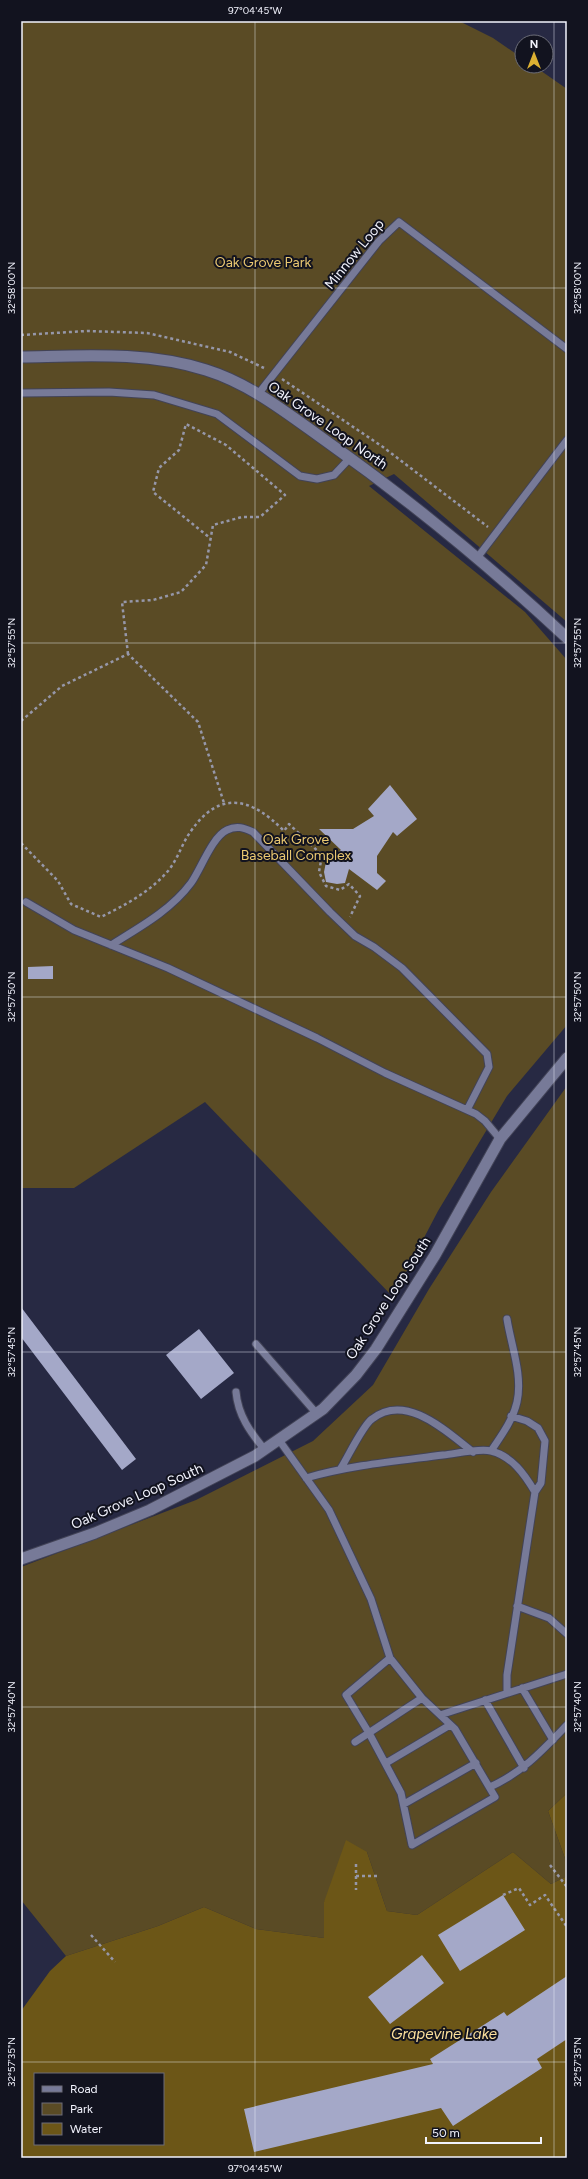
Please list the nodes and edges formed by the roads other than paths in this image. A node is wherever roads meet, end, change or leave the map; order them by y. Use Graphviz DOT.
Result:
graph roads {
  1 [pos="567,349"];
  2 [pos="21,357"];
  3 [pos="21,393"];
  4 [pos="259,393"];
  5 [pos="567,440"];
  6 [pos="350,458"];
  7 [pos="477,558"];
  8 [pos="567,638"];
  9 [pos="26,902"];
  10 [pos="111,945"];
  11 [pos="567,1058"];
  12 [pos="467,1110"];
  13 [pos="500,1139"];
  14 [pos="507,1319"];
  15 [pos="256,1344"];
  16 [pos="236,1392"];
  17 [pos="317,1414"];
  18 [pos="512,1416"];
  19 [pos="279,1440"];
  20 [pos="265,1450"];
  21 [pos="491,1451"];
  22 [pos="473,1452"];
  23 [pos="341,1468"];
  24 [pos="306,1478"];
  25 [pos="534,1492"];
  26 [pos="21,1559"];
  27 [pos="517,1606"];
  28 [pos="567,1634"];
  29 [pos="390,1658"];
  30 [pos="567,1674"];
  31 [pos="522,1688"];
  32 [pos="507,1693"];
  33 [pos="422,1698"];
  34 [pos="485,1700"];
  35 [pos="440,1715"];
  36 [pos="450,1725"];
  37 [pos="567,1725"];
  38 [pos="369,1732"];
  39 [pos="553,1740"];
  40 [pos="355,1742"];
  41 [pos="386,1763"];
  42 [pos="476,1763"];
  43 [pos="524,1768"];
  44 [pos="490,1787"];
  45 [pos="404,1804"];
  1 -- 4 [label="lane, Minnow Loop"];
  2 -- 4 [label="street, Oak Grove Loop North"];
  3 -- 6 [label="lane"];
  4 -- 6 [label="street, Oak Grove Loop North"];
  5 -- 7 [label="lane"];
  6 -- 7 [label="street, Oak Grove Loop North"];
  7 -- 8 [label="street, Oak Grove Loop North"];
  9 -- 10 [label="lane"];
  10 -- 12 [label="lane"];
  10 -- 12 [label="lane"];
  11 -- 13 [label="street, Oak Grove Loop South"];
  12 -- 13 [label="lane"];
  13 -- 17 [label="street, Oak Grove Loop South"];
  14 -- 18 [label="lane"];
  15 -- 17 [label="lane"];
  16 -- 20 [label="lane"];
  17 -- 19 [label="street, Oak Grove Loop South"];
  18 -- 21 [label="lane"];
  18 -- 25 [label="lane"];
  19 -- 20 [label="street, Oak Grove Loop South"];
  19 -- 24 [label="lane"];
  20 -- 26 [label="street, Oak Grove Loop South"];
  21 -- 22 [label="lane"];
  21 -- 25 [label="lane"];
  22 -- 23 [label="lane"];
  22 -- 23 [label="lane"];
  23 -- 24 [label="lane"];
  24 -- 29 [label="lane"];
  25 -- 27 [label="lane"];
  27 -- 28 [label="lane"];
  27 -- 32 [label="lane"];
  29 -- 33 [label="lane"];
  29 -- 38 [label="lane"];
  30 -- 31 [label="lane"];
  31 -- 32 [label="lane"];
  31 -- 39 [label="lane"];
  32 -- 34 [label="lane"];
  33 -- 35 [label="lane"];
  33 -- 38 [label="lane"];
  34 -- 35 [label="lane"];
  34 -- 43 [label="lane"];
  35 -- 36 [label="lane"];
  36 -- 41 [label="lane"];
  36 -- 42 [label="lane"];
  37 -- 39 [label="lane"];
  38 -- 40 [label="lane"];
  38 -- 41 [label="lane"];
  39 -- 43 [label="lane"];
  41 -- 45 [label="lane"];
  42 -- 44 [label="lane"];
  42 -- 45 [label="lane"];
  43 -- 44 [label="lane"];
  44 -- 45 [label="lane"];
}
